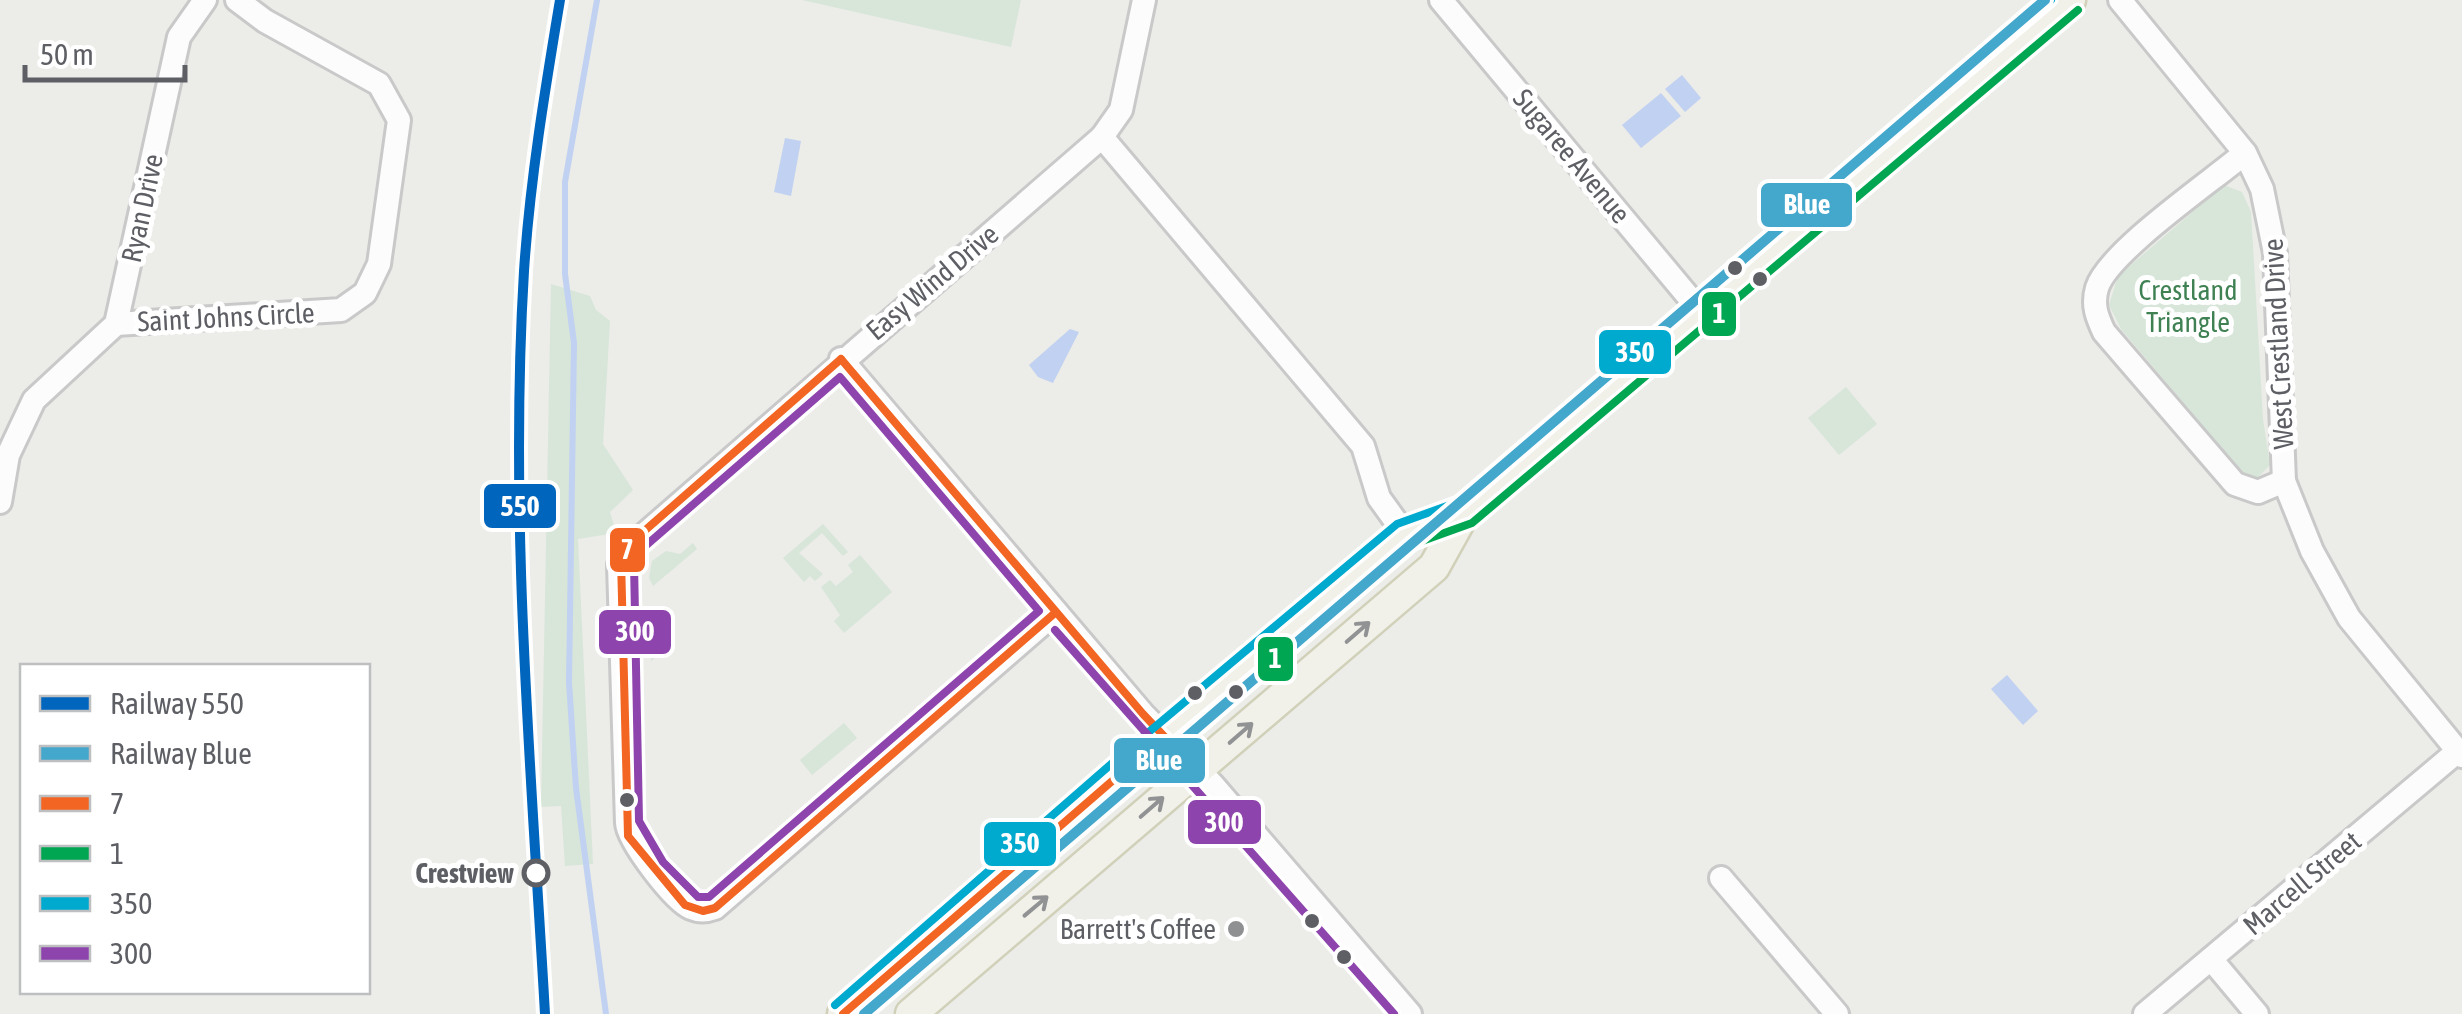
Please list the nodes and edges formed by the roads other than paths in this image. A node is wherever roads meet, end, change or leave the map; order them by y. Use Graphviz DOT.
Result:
graph roads {
  1 [pos="204,0"];
  2 [pos="237,0"];
  3 [pos="1144,0"];
  4 [pos="1441,0"];
  5 [pos="2070,0"];
  6 [pos="2120,0"];
  7 [pos="1102,137"];
  8 [pos="2245,153"];
  9 [pos="1702,313"];
  10 [pos="116,324"];
  11 [pos="841,359"];
  12 [pos="2284,482"];
  13 [pos="0,502"];
  14 [pos="1464,513"];
  15 [pos="1405,534"];
  16 [pos="1056,612"];
  17 [pos="1164,737"];
  18 [pos="2460,754"];
  19 [pos="1197,771"];
  20 [pos="1721,878"];
  21 [pos="2211,959"];
  22 [pos="843,1014"];
  23 [pos="911,1014"];
  24 [pos="1410,1014"];
  25 [pos="1837,1014"];
  26 [pos="2145,1014"];
  27 [pos="2257,1014"];
  1 -- 10 [label="street, Ryan Drive"];
  2 -- 10 [label="street, Saint Johns Circle"];
  3 -- 7 [label="street, Easy Wind Drive"];
  4 -- 9 [label="street, Sugaree Avenue"];
  5 -- 9 [label="main road"];
  6 -- 8 [label="street, West Crestland Drive"];
  7 -- 11 [label="street, Easy Wind Drive"];
  7 -- 15 [label="street"];
  8 -- 12 [label="street, West Crestland Drive"];
  8 -- 12 [label="street, West Crestland Drive"];
  9 -- 14 [label="main road"];
  10 -- 13 [label="street"];
  11 -- 16 [label="street"];
  11 -- 16 [label="street, Easy Wind Drive"];
  12 -- 18 [label="street, West Crestland Drive"];
  14 -- 15 [label="main road"];
  19 -- 14 [label="main road, one-way"];
  15 -- 17 [label="main road"];
  16 -- 17 [label="street"];
  17 -- 19 [label="street"];
  17 -- 22 [label="main road"];
  18 -- 21 [label="street, Marcell Street"];
  23 -- 19 [label="main road, one-way"];
  19 -- 24 [label="street"];
  20 -- 25 [label="street"];
  21 -- 26 [label="street, Marcell Street"];
  21 -- 27 [label="street"];
}
